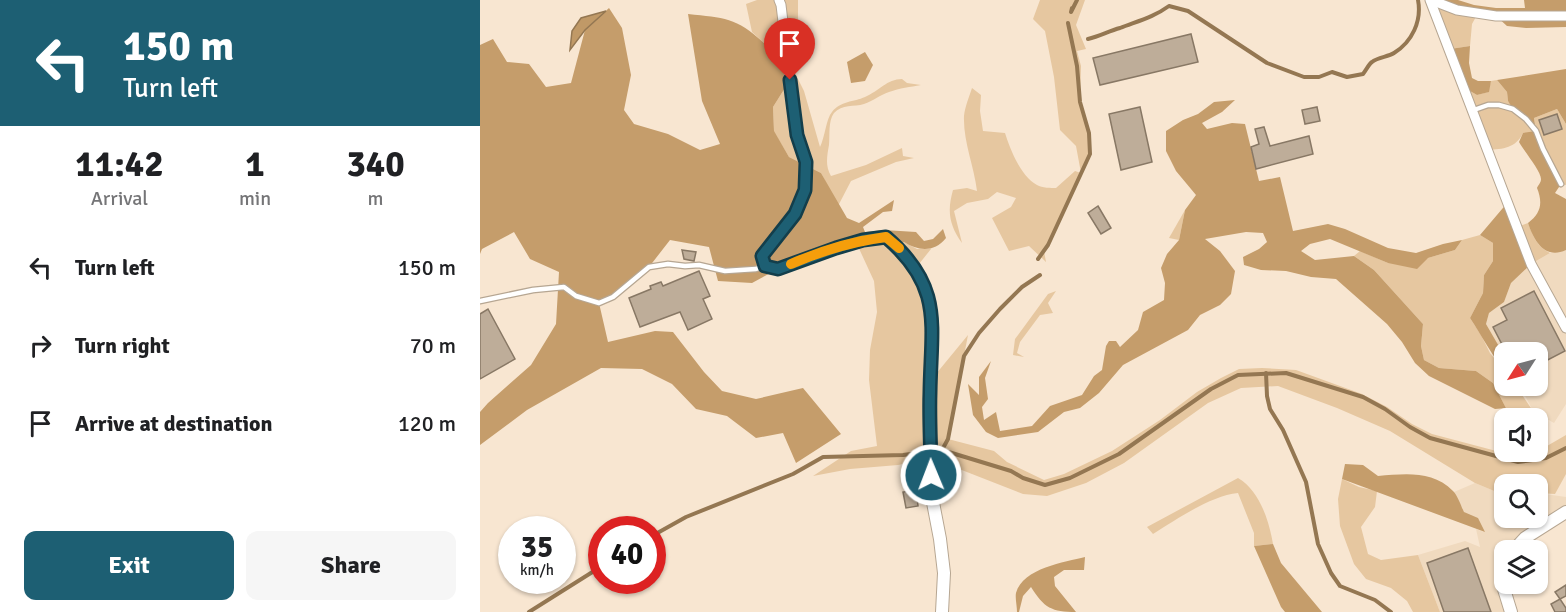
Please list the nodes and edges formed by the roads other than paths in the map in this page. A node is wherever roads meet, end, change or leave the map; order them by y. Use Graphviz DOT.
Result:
graph roads {
  1 [pos="779,0"];
  2 [pos="1431,0"];
  3 [pos="1566,16"];
  4 [pos="1471,111"];
  5 [pos="1561,184"];
  6 [pos="765,266"];
  7 [pos="480,301"];
  8 [pos="1566,328"];
  9 [pos="931,457"];
  10 [pos="1566,512"];
  11 [pos="1523,540"];
  12 [pos="1505,594"];
  13 [pos="942,612"];
  14 [pos="1511,612"];
  1 -- 6 [label="street"];
  2 -- 3 [label="street"];
  2 -- 4 [label="street"];
  4 -- 5 [label="lane"];
  4 -- 8 [label="street"];
  6 -- 7 [label="lane"];
  6 -- 9 [label="street"];
  9 -- 13 [label="street"];
  10 -- 11 [label="street"];
  12 -- 14 [label="street"];
}
